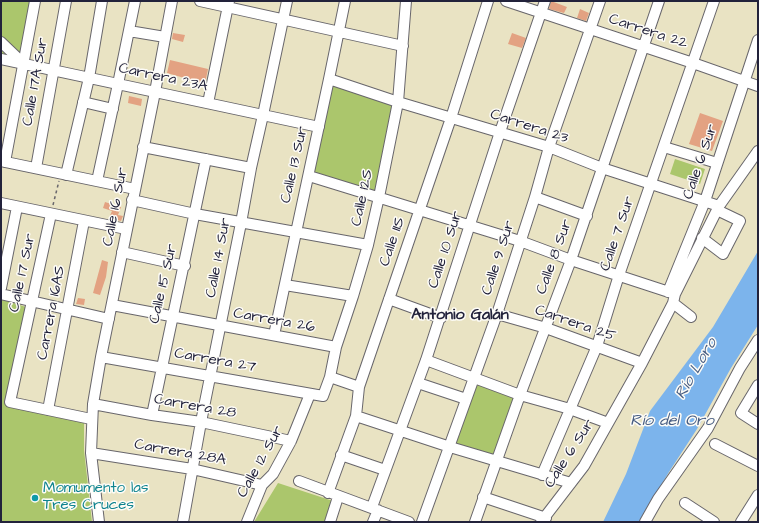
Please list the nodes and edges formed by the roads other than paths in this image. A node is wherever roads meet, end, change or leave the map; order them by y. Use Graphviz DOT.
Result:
graph roads {
  1 [pos="35,1"];
  2 [pos="66,1"];
  3 [pos="102,1"];
  4 [pos="135,1"];
  5 [pos="172,1"];
  6 [pos="200,1"];
  7 [pos="287,1"];
  8 [pos="345,1"];
  9 [pos="406,1"];
  10 [pos="488,1"];
  11 [pos="506,1"];
  12 [pos="545,1"];
  13 [pos="600,1"];
  14 [pos="659,1"];
  15 [pos="714,1"];
  16 [pos="228,4"];
  17 [pos="542,12"];
  18 [pos="284,19"];
  19 [pos="591,28"];
  20 [pos="129,31"];
  21 [pos="339,32"];
  22 [pos="165,37"];
  23 [pos="758,40"];
  24 [pos="1,42"];
  25 [pos="403,46"];
  26 [pos="644,47"];
  27 [pos="1,59"];
  28 [pos="693,63"];
  29 [pos="24,64"];
  30 [pos="53,70"];
  31 [pos="89,78"];
  32 [pos="330,79"];
  33 [pos="744,80"];
  34 [pos="118,84"];
  35 [pos="758,86"];
  36 [pos="155,92"];
  37 [pos="83,102"];
  38 [pos="398,102"];
  39 [pos="208,103"];
  40 [pos="113,109"];
  41 [pos="264,115"];
  42 [pos="451,118"];
  43 [pos="319,127"];
  44 [pos="500,132"];
  45 [pos="143,147"];
  46 [pos="664,147"];
  47 [pos="549,148"];
  48 [pos="758,151"];
  49 [pos="206,159"];
  50 [pos="3,162"];
  51 [pos="717,163"];
  52 [pos="36,168"];
  53 [pos="251,168"];
  54 [pos="602,168"];
  55 [pos="64,174"];
  56 [pos="309,176"];
  57 [pos="97,181"];
  58 [pos="652,183"];
  59 [pos="135,189"];
  60 [pos="535,197"];
  61 [pos="379,198"];
  62 [pos="132,200"];
  63 [pos="705,201"];
  64 [pos="1,203"];
  65 [pos="18,207"];
  66 [pos="718,208"];
  67 [pos="420,210"];
  68 [pos="51,214"];
  69 [pos="194,214"];
  70 [pos="586,216"];
  71 [pos="84,220"];
  72 [pos="241,223"];
  73 [pos="470,226"];
  74 [pos="126,229"];
  75 [pos="295,233"];
  76 [pos="702,238"];
  77 [pos="520,241"];
  78 [pos="368,245"];
  79 [pos="122,252"];
  80 [pos="571,260"];
  81 [pos="185,266"];
  82 [pos="619,275"];
  83 [pos="285,285"];
  84 [pos="1,288"];
  85 [pos="1,294"];
  86 [pos="353,296"];
  87 [pos="672,296"];
  88 [pos="389,299"];
  89 [pos="33,301"];
  90 [pos="112,305"];
  91 [pos="68,310"];
  92 [pos="497,314"];
  93 [pos="172,317"];
  94 [pos="691,317"];
  95 [pos="441,318"];
  96 [pos="109,319"];
  97 [pos="220,326"];
  98 [pos="546,328"];
  99 [pos="274,335"];
  100 [pos="758,340"];
  101 [pos="597,346"];
  102 [pos="336,347"];
  103 [pos="100,357"];
  104 [pos="426,360"];
  105 [pos="642,363"];
  106 [pos="162,367"];
  107 [pos="210,376"];
  108 [pos="330,377"];
  109 [pos="474,378"];
  110 [pos="418,383"];
  111 [pos="758,385"];
  112 [pos="359,387"];
  113 [pos="310,394"];
  114 [pos="520,395"];
  115 [pos="324,396"];
  116 [pos="466,400"];
  117 [pos="93,404"];
  118 [pos="570,409"];
  119 [pos="48,410"];
  120 [pos="152,415"];
  121 [pos="356,416"];
  122 [pos="91,419"];
  123 [pos="201,422"];
  124 [pos="608,423"];
  125 [pos="758,424"];
  126 [pos="400,430"];
  127 [pos="291,441"];
  128 [pos="715,444"];
  129 [pos="450,447"];
  130 [pos="91,453"];
  131 [pos="341,455"];
  132 [pos="496,460"];
  133 [pos="758,466"];
  134 [pos="192,469"];
  135 [pos="385,470"];
  136 [pos="542,475"];
  137 [pos="299,481"];
  138 [pos="571,483"];
  139 [pos="262,485"];
  140 [pos="328,493"];
  141 [pos="758,495"];
  142 [pos="338,496"];
  143 [pos="483,498"];
  144 [pos="685,503"];
  145 [pos="375,508"];
  146 [pos="544,520"];
  147 [pos="99,522"];
  148 [pos="183,522"];
  149 [pos="247,522"];
  150 [pos="330,522"];
  151 [pos="373,522"];
  152 [pos="409,522"];
  153 [pos="422,522"];
  154 [pos="475,522"];
  155 [pos="645,522"];
  156 [pos="714,522"];
  157 [pos="741,522"];
  1 -- 29 [label="street"];
  2 -- 30 [label="street, Calle 17A Sur"];
  3 -- 31 [label="street"];
  4 -- 20 [label="street"];
  5 -- 22 [label="street, Calle 16 Sur"];
  6 -- 16 [label="street"];
  7 -- 18 [label="street, Calle 14 Sur"];
  8 -- 21 [label="street, Calle 13 Sur"];
  9 -- 25 [label="street, Calle 12S"];
  10 -- 42 [label="street, Calle 11S"];
  11 -- 17 [label="street, Carrera 22"];
  12 -- 17 [label="street, Calle 10 Sur"];
  13 -- 19 [label="street, Calle 9 Sur"];
  14 -- 26 [label="street, Calle 8 Sur"];
  15 -- 28 [label="street, Calle 7 Sur"];
  16 -- 18 [label="street"];
  16 -- 39 [label="street"];
  17 -- 19 [label="street, Carrera 22"];
  17 -- 44 [label="street, Calle 10 Sur"];
  18 -- 21 [label="street"];
  18 -- 41 [label="street, Calle 14 Sur"];
  19 -- 26 [label="street, Carrera 22"];
  19 -- 47 [label="street, Calle 9 Sur"];
  20 -- 22 [label="street"];
  20 -- 34 [label="street"];
  21 -- 25 [label="street"];
  21 -- 32 [label="street, Calle 13 Sur"];
  22 -- 36 [label="street, Calle 16 Sur"];
  23 -- 33 [label="street, Calle 6 Sur"];
  24 -- 29 [label="street"];
  25 -- 38 [label="street, Calle 12S"];
  26 -- 28 [label="street, Carrera 22"];
  26 -- 54 [label="street, Calle 8 Sur"];
  27 -- 29 [label="street, Carrera 23A"];
  28 -- 33 [label="street, Carrera 22"];
  28 -- 46 [label="street, Calle 7 Sur"];
  29 -- 30 [label="street, Carrera 23A"];
  29 -- 50 [label="street"];
  30 -- 31 [label="street, Carrera 23A"];
  30 -- 52 [label="street, Calle 17A Sur"];
  31 -- 34 [label="street, Carrera 23A"];
  31 -- 37 [label="street"];
  32 -- 38 [label="street, Carrera 23"];
  32 -- 43 [label="street, Calle 13 Sur"];
  33 -- 35 [label="street, Carrera 22"];
  33 -- 51 [label="street, Calle 6 Sur"];
  34 -- 36 [label="street, Carrera 23A"];
  34 -- 40 [label="street"];
  36 -- 39 [label="street, Carrera 23A"];
  36 -- 45 [label="street, Calle 16 Sur"];
  37 -- 40 [label="street"];
  37 -- 55 [label="street"];
  38 -- 42 [label="street, Carrera 23"];
  38 -- 61 [label="street, Calle 12S"];
  39 -- 41 [label="street, Carrera 23A"];
  40 -- 57 [label="street"];
  41 -- 43 [label="street, Carrera 23A"];
  41 -- 53 [label="street, Calle 14 Sur"];
  42 -- 44 [label="street, Carrera 23"];
  42 -- 67 [label="street, Calle 11S"];
  43 -- 56 [label="street, Calle 13 Sur"];
  44 -- 47 [label="street, Carrera 23"];
  44 -- 73 [label="street, Calle 10 Sur"];
  45 -- 49 [label="street"];
  45 -- 59 [label="street, Calle 16 Sur"];
  46 -- 51 [label="street"];
  46 -- 58 [label="street, Calle 7 Sur"];
  47 -- 54 [label="street, Carrera 23"];
  47 -- 60 [label="street, Calle 9 Sur"];
  48 -- 66 [label="street"];
  49 -- 53 [label="street"];
  49 -- 69 [label="street, Calle 15 Sur"];
  50 -- 52 [label="street"];
  51 -- 63 [label="street, Calle 6 Sur"];
  52 -- 55 [label="street"];
  53 -- 72 [label="street, Calle 14 Sur"];
  54 -- 58 [label="street, Carrera 23"];
  54 -- 70 [label="street, Calle 8 Sur"];
  55 -- 57 [label="street"];
  56 -- 61 [label="street"];
  56 -- 75 [label="street, Calle 13 Sur"];
  57 -- 59 [label="street"];
  58 -- 63 [label="street, Carrera 23"];
  58 -- 82 [label="street, Calle 7 Sur"];
  59 -- 62 [label="street, Calle 16 Sur"];
  60 -- 70 [label="street"];
  60 -- 77 [label="street, Calle 9 Sur"];
  61 -- 67 [label="street"];
  61 -- 78 [label="street, Calle 12S"];
  62 -- 69 [label="street"];
  62 -- 74 [label="street, Calle 16 Sur"];
  63 -- 66 [label="street, Carrera 23"];
  63 -- 87 [label="street, Calle 6 Sur"];
  64 -- 65 [label="street"];
  65 -- 68 [label="street"];
  65 -- 84 [label="street"];
  66 -- 76 [label="street"];
  66 -- 76 [label="street, Carrera 23"];
  67 -- 73 [label="street"];
  67 -- 88 [label="street, Calle 11S"];
  68 -- 71 [label="street"];
  68 -- 89 [label="street, Calle 17 Sur"];
  69 -- 72 [label="street"];
  69 -- 81 [label="street, Calle 15 Sur"];
  70 -- 80 [label="street, Calle 8 Sur"];
  71 -- 74 [label="street"];
  71 -- 91 [label="street, Carrera 16AS"];
  72 -- 75 [label="street"];
  72 -- 97 [label="street, Calle 14 Sur"];
  73 -- 77 [label="street"];
  73 -- 95 [label="street, Calle 10 Sur"];
  74 -- 79 [label="street, Calle 16 Sur"];
  75 -- 78 [label="street"];
  75 -- 83 [label="street, Calle 13 Sur"];
  76 -- 87 [label="street"];
  77 -- 80 [label="street"];
  77 -- 92 [label="street, Calle 9 Sur"];
  78 -- 86 [label="street, Calle 12S"];
  79 -- 81 [label="street"];
  79 -- 90 [label="street, Calle 16 Sur"];
  80 -- 82 [label="street"];
  80 -- 98 [label="street, Calle 8 Sur"];
  81 -- 93 [label="street, Calle 15 Sur"];
  82 -- 87 [label="street"];
  82 -- 101 [label="street, Calle 7 Sur"];
  83 -- 86 [label="street"];
  83 -- 99 [label="street, Calle 13 Sur"];
  85 -- 89 [label="street"];
  86 -- 102 [label="street, Calle 12S"];
  87 -- 94 [label="street"];
  87 -- 105 [label="street, Calle 6 Sur"];
  88 -- 95 [label="street"];
  88 -- 112 [label="street, Calle 11S"];
  89 -- 91 [label="street"];
  89 -- 119 [label="street, Calle 17 Sur"];
  90 -- 93 [label="street, Carrera 26"];
  90 -- 96 [label="street, Calle 16 Sur"];
  91 -- 96 [label="street"];
  91 -- 119 [label="street, Carrera 16AS"];
  92 -- 98 [label="street, Carrera 25"];
  92 -- 109 [label="street, Calle 9 Sur"];
  93 -- 97 [label="street, Carrera 26"];
  93 -- 106 [label="street, Calle 15 Sur"];
  95 -- 104 [label="street, Calle 10 Sur"];
  96 -- 103 [label="street, Calle 16 Sur"];
  97 -- 99 [label="street, Carrera 26"];
  97 -- 107 [label="street, Calle 14 Sur"];
  98 -- 101 [label="street, Carrera 25"];
  98 -- 114 [label="street, Calle 8 Sur"];
  99 -- 102 [label="street, Carrera 26"];
  100 -- 155 [label="street"];
  101 -- 105 [label="street, Carrera 25"];
  101 -- 118 [label="street, Calle 7 Sur"];
  102 -- 108 [label="street, Calle 12S"];
  103 -- 106 [label="street, Carrera 27"];
  103 -- 117 [label="street, Calle 16 Sur"];
  104 -- 109 [label="street"];
  104 -- 110 [label="street, Calle 10 Sur"];
  105 -- 124 [label="street, Calle 6 Sur"];
  106 -- 107 [label="street, Carrera 27"];
  106 -- 120 [label="street, Calle 15 Sur"];
  107 -- 113 [label="street, Carrera 27"];
  107 -- 123 [label="street, Calle 14 Sur"];
  108 -- 112 [label="street"];
  108 -- 115 [label="street, Calle 12S"];
  109 -- 114 [label="street"];
  109 -- 116 [label="street, Calle 9 Sur"];
  110 -- 116 [label="street"];
  110 -- 126 [label="street, Calle 10 Sur"];
  111 -- 125 [label="street"];
  112 -- 121 [label="street, Calle 11S"];
  113 -- 115 [label="street, Carrera 27"];
  113 -- 127 [label="street, Calle 12 Sur"];
  114 -- 118 [label="street"];
  114 -- 132 [label="street, Calle 8 Sur"];
  116 -- 129 [label="street, Calle 9 Sur"];
  117 -- 120 [label="street, Carrera 28"];
  117 -- 122 [label="street, Calle 16 Sur"];
  118 -- 124 [label="street"];
  118 -- 136 [label="street, Calle 7 Sur"];
  119 -- 122 [label="street"];
  120 -- 123 [label="street, Carrera 28"];
  121 -- 126 [label="street"];
  121 -- 131 [label="street, Calle 11S"];
  122 -- 130 [label="street, Calle 16 Sur"];
  123 -- 127 [label="street, Carrera 28"];
  123 -- 134 [label="street, Calle 14 Sur"];
  124 -- 138 [label="street, Calle 6 Sur"];
  126 -- 129 [label="street"];
  126 -- 135 [label="street, Calle 10 Sur"];
  127 -- 139 [label="street, Calle 12 Sur"];
  128 -- 133 [label="street"];
  129 -- 132 [label="street"];
  129 -- 153 [label="street, Calle 9 Sur"];
  130 -- 134 [label="street, Carrera 28A"];
  130 -- 147 [label="street, Calle 16 Sur"];
  131 -- 135 [label="street"];
  131 -- 140 [label="street, Calle 11S"];
  132 -- 136 [label="street"];
  132 -- 143 [label="street, Calle 8 Sur"];
  134 -- 139 [label="street, Carrera 28A"];
  134 -- 148 [label="street, Calle 14 Sur"];
  135 -- 145 [label="street, Calle 10 Sur"];
  136 -- 138 [label="street"];
  137 -- 140 [label="street"];
  138 -- 146 [label="street, Calle 6 Sur"];
  139 -- 149 [label="street, Calle 12 Sur"];
  140 -- 142 [label="street"];
  141 -- 157 [label="street"];
  142 -- 145 [label="street"];
  142 -- 150 [label="street"];
  143 -- 146 [label="street"];
  143 -- 154 [label="street, Calle 8 Sur"];
  144 -- 156 [label="street"];
  145 -- 151 [label="street, Calle 10 Sur"];
  145 -- 152 [label="street"];
}
